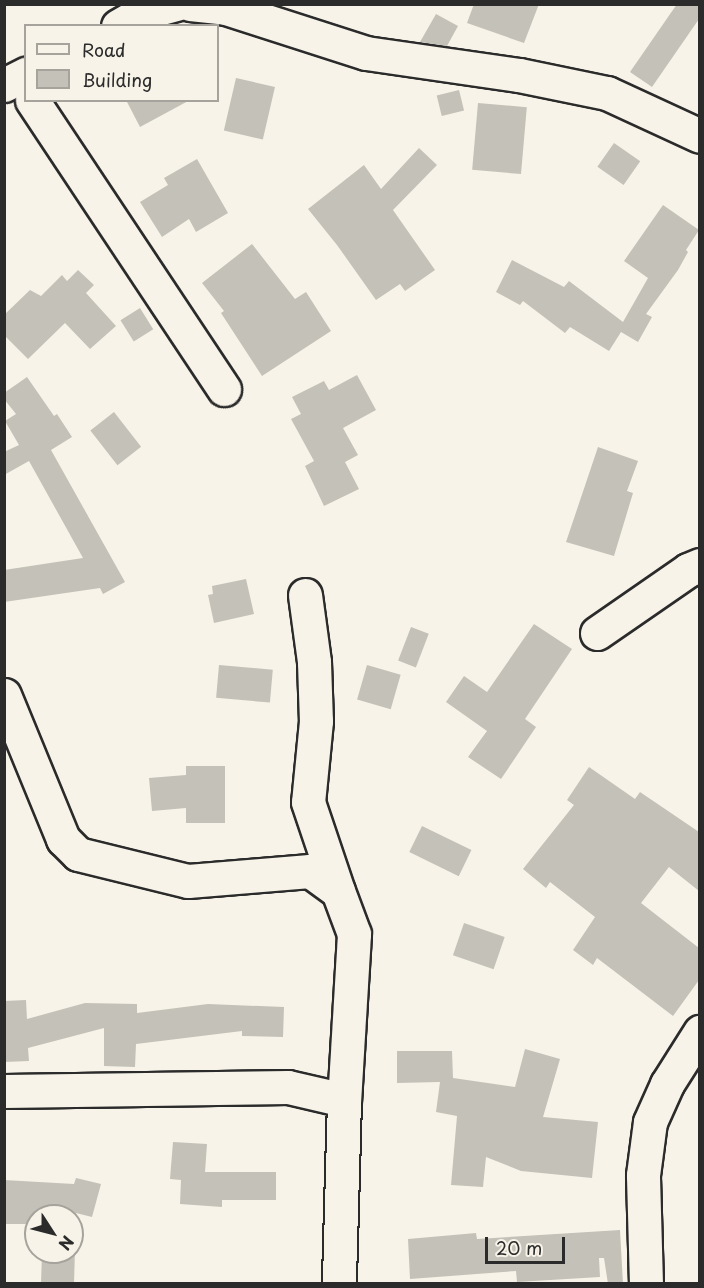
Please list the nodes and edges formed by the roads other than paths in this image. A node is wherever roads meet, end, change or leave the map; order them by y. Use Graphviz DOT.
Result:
graph roads {
  1 [pos="177,4"];
  2 [pos="190,4"];
  3 [pos="122,24"];
  4 [pos="32,102"];
  5 [pos="699,136"];
  6 [pos="224,389"];
  7 [pos="699,565"];
  8 [pos="305,595"];
  9 [pos="597,633"];
  10 [pos="4,695"];
  11 [pos="338,891"];
  12 [pos="698,1038"];
  13 [pos="4,1091"];
  14 [pos="344,1100"];
  15 [pos="339,1284"];
  16 [pos="646,1284"];
  1 -- 3 [label="street"];
  2 -- 5 [label="street"];
  4 -- 6 [label="street"];
  7 -- 9 [label="street"];
  8 -- 11 [label="street"];
  10 -- 11 [label="street"];
  11 -- 14 [label="street"];
  12 -- 16 [label="street"];
  13 -- 14 [label="street"];
  14 -- 15 [label="street"];
}
